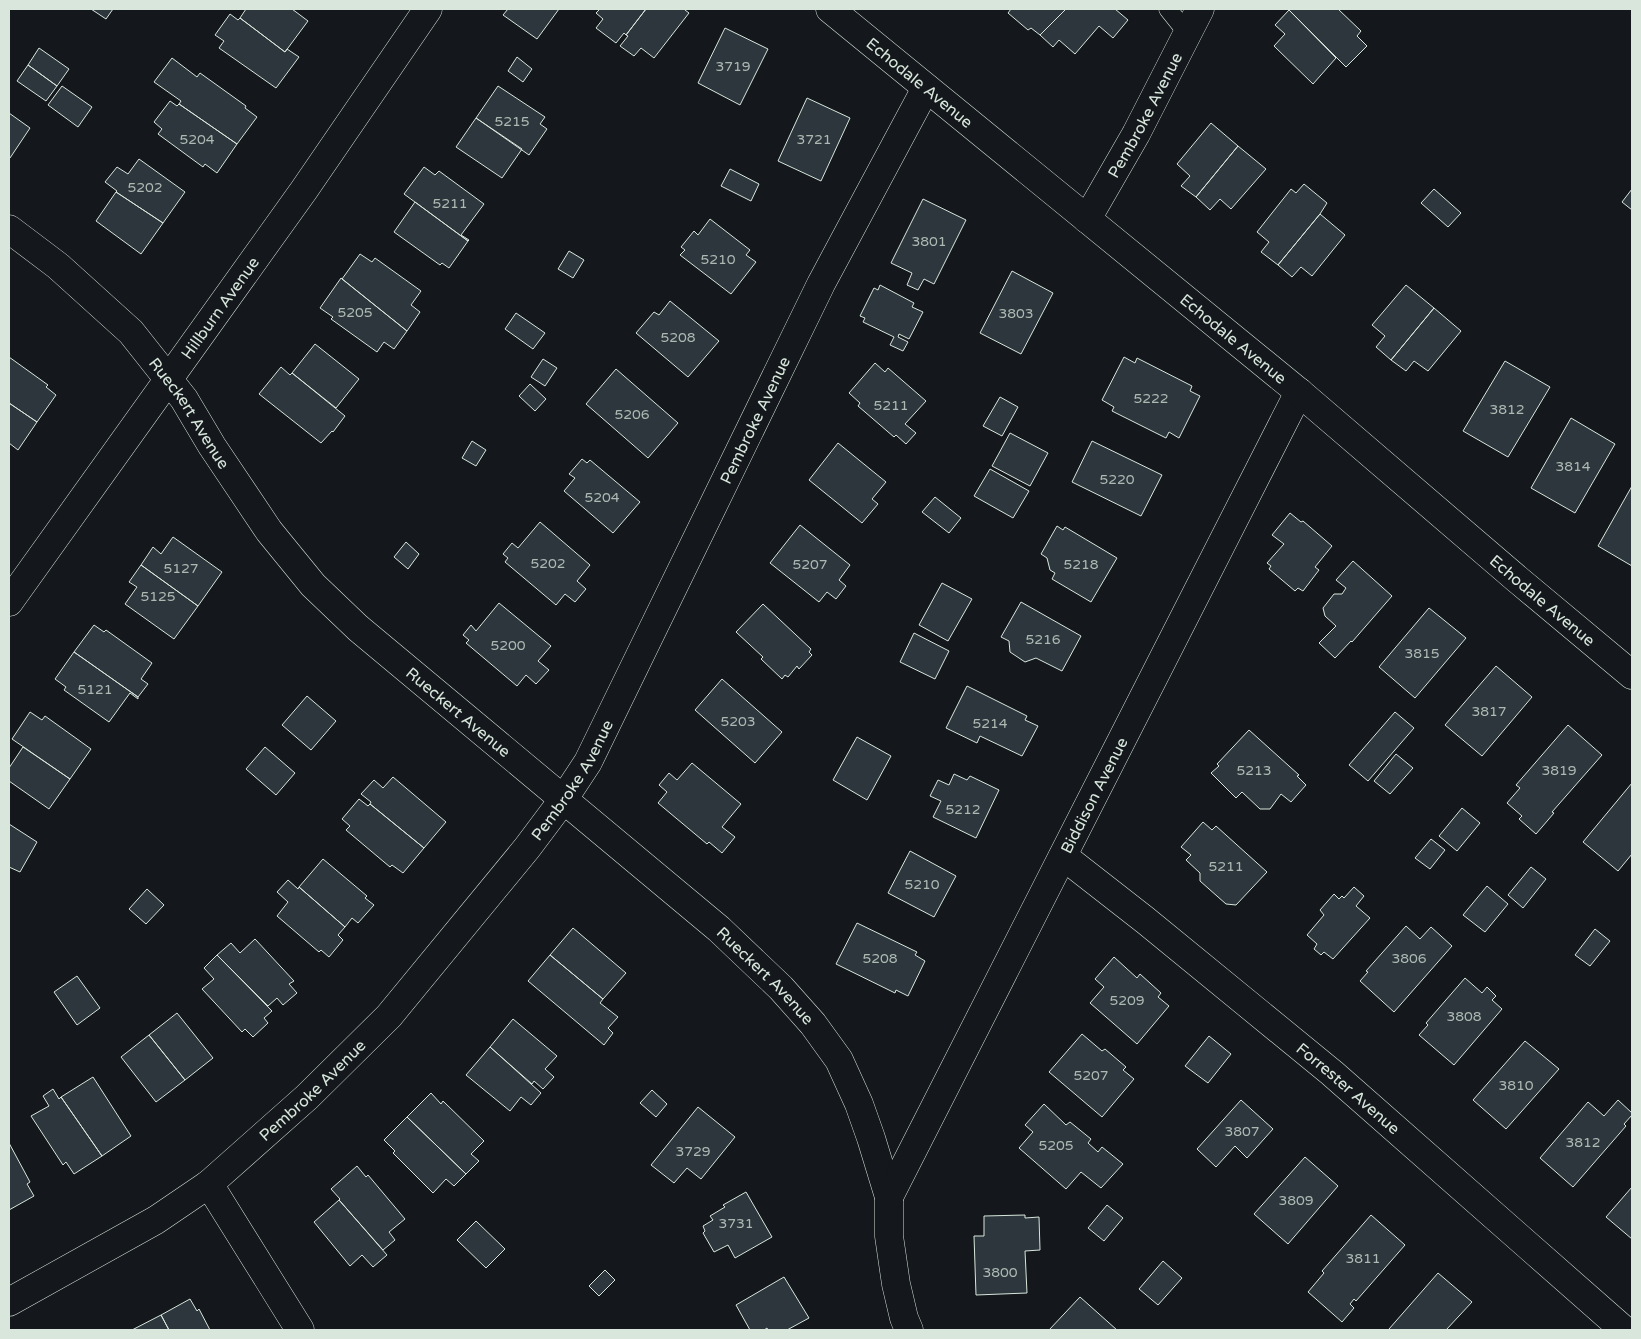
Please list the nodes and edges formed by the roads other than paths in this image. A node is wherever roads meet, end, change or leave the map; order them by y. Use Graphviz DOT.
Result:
graph roads {
  1 [pos="428,9"];
  2 [pos="830,9"];
  3 [pos="1168,9"];
  4 [pos="1200,9"];
  5 [pos="1188,34"];
  6 [pos="926,88"];
  7 [pos="1087,219"];
  8 [pos="9,229"];
  9 [pos="169,379"];
  10 [pos="1299,392"];
  11 [pos="9,602"];
  12 [pos="1632,675"];
  13 [pos="563,800"];
  14 [pos="1063,856"];
  15 [pos="208,1184"];
  16 [pos="889,1197"];
  17 [pos="9,1302"];
  18 [pos="300,1330"];
  19 [pos="909,1330"];
  20 [pos="1624,1330"];
  1 -- 9 [label="street, Hillburn Avenue"];
  2 -- 6 [label="street, Echodale Avenue"];
  3 -- 5 [label="lane"];
  4 -- 5 [label="street, Pembroke Avenue"];
  5 -- 7 [label="street, Pembroke Avenue"];
  6 -- 7 [label="street, Echodale Avenue"];
  6 -- 13 [label="street, Pembroke Avenue"];
  7 -- 10 [label="street, Echodale Avenue"];
  8 -- 9 [label="street, Rueckert Avenue"];
  9 -- 11 [label="street, Hillburn Avenue"];
  9 -- 13 [label="street, Rueckert Avenue"];
  10 -- 12 [label="street, Echodale Avenue"];
  10 -- 14 [label="street, Biddison Avenue"];
  13 -- 15 [label="street, Pembroke Avenue"];
  13 -- 16 [label="street, Rueckert Avenue"];
  14 -- 16 [label="street, Biddison Avenue"];
  14 -- 20 [label="street, Forrester Avenue"];
  15 -- 17 [label="street, Pembroke Avenue"];
  15 -- 18 [label="street"];
  16 -- 19 [label="street"];
}
